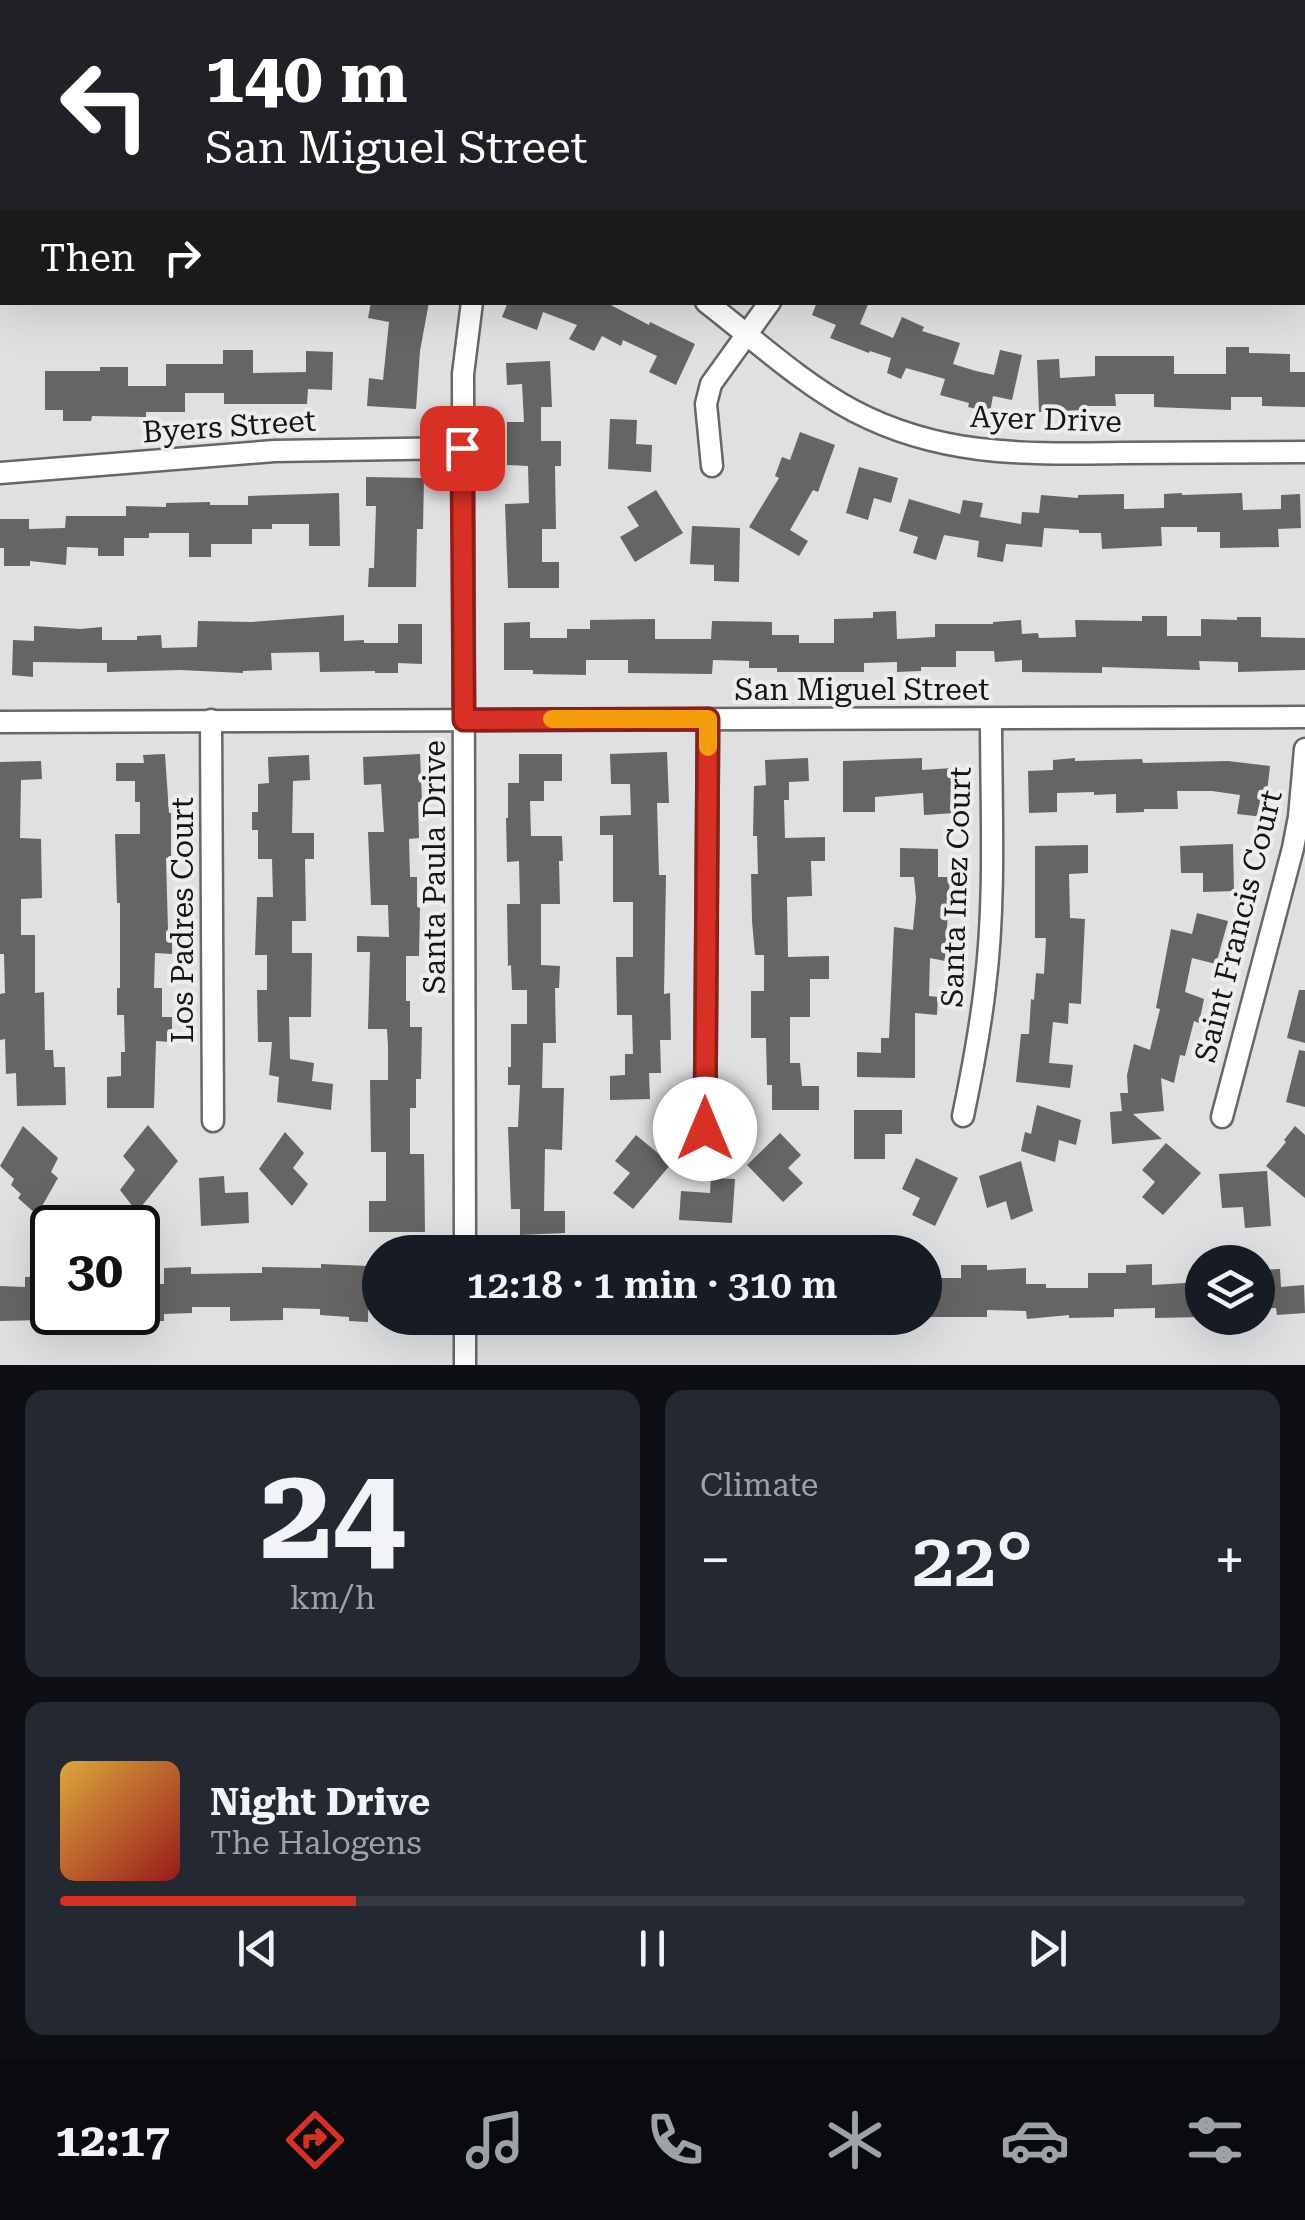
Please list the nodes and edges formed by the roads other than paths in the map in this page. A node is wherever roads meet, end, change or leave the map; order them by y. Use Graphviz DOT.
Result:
graph roads {
  1 [pos="472,305"];
  2 [pos="710,305"];
  3 [pos="768,305"];
  4 [pos="747,333"];
  5 [pos="462,448"];
  6 [pos="1305,452"];
  7 [pos="712,466"];
  8 [pos="0,473"];
  9 [pos="1305,717"];
  10 [pos="991,718"];
  11 [pos="708,719"];
  12 [pos="211,720"];
  13 [pos="464,720"];
  14 [pos="0,722"];
  15 [pos="1305,748"];
  16 [pos="964,1116"];
  17 [pos="1222,1118"];
  18 [pos="213,1120"];
  19 [pos="705,1129"];
  20 [pos="465,1235"];
  21 [pos="465,1335"];
  22 [pos="466,1365"];
  1 -- 5 [label="street, Santa Paula Drive"];
  2 -- 4 [label="street, Ayer Drive"];
  3 -- 4 [label="street"];
  4 -- 6 [label="street, Ayer Drive"];
  4 -- 7 [label="street"];
  5 -- 8 [label="street, Byers Street"];
  5 -- 13 [label="street, Santa Paula Drive"];
  9 -- 10 [label="street, San Miguel Street"];
  10 -- 11 [label="street, San Miguel Street"];
  10 -- 16 [label="street, Santa Inez Court"];
  11 -- 13 [label="street, San Miguel Street"];
  11 -- 19 [label="street"];
  12 -- 13 [label="street, San Miguel Street"];
  12 -- 14 [label="street, San Miguel Street"];
  12 -- 18 [label="street, Los Padres Court"];
  13 -- 20 [label="street, Santa Paula Drive"];
  15 -- 17 [label="street, Saint Francis Court"];
  21 -- 22 [label="street"];
}
